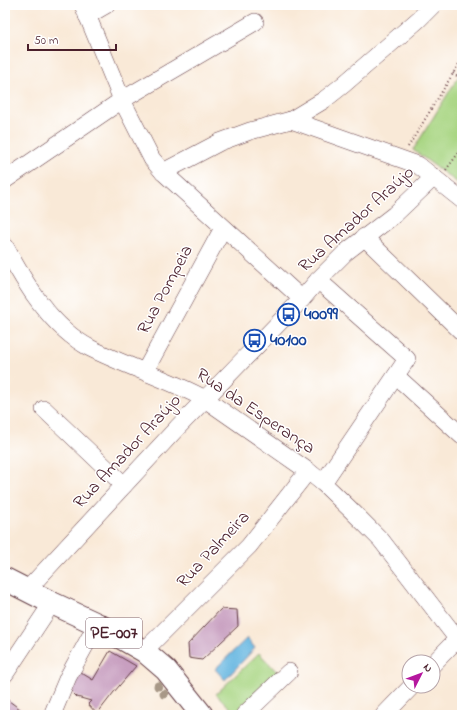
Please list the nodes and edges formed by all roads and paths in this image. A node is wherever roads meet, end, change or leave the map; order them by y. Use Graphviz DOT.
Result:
graph roads {
  1 [pos="106,5"];
  2 [pos="433,5"];
  3 [pos="85,10"];
  4 [pos="255,22"];
  5 [pos="462,59"];
  6 [pos="453,73"];
  7 [pos="462,80"];
  8 [pos="122,100"];
  9 [pos="291,120"];
  10 [pos="462,148"];
  11 [pos="401,160"];
  12 [pos="163,172"];
  13 [pos="439,175"];
  14 [pos="5,180"];
  15 [pos="462,200"];
  16 [pos="222,228"];
  17 [pos="364,237"];
  18 [pos="5,246"];
  19 [pos="318,280"];
  20 [pos="302,299"];
  21 [pos="462,332"];
  22 [pos="145,371"];
  23 [pos="396,376"];
  24 [pos="205,399"];
  25 [pos="44,409"];
  26 [pos="462,436"];
  27 [pos="308,471"];
  28 [pos="323,482"];
  29 [pos="124,485"];
  30 [pos="5,579"];
  31 [pos="26,590"];
  32 [pos="52,603"];
  33 [pos="97,624"];
  34 [pos="460,639"];
  35 [pos="144,651"];
  36 [pos="441,657"];
  37 [pos="289,672"];
  38 [pos="5,674"];
  39 [pos="404,694"];
  40 [pos="52,715"];
  41 [pos="202,715"];
  42 [pos="244,715"];
  43 [pos="384,715"];
  1 -- 3 [label="street"];
  2 -- 9 [label="street"];
  3 -- 8 [label="street"];
  4 -- 8 [label="street"];
  5 -- 6 [label="path"];
  6 -- 7 [label="path"];
  6 -- 11 [label="path"];
  8 -- 12 [label="street"];
  8 -- 14 [label="street"];
  9 -- 11 [label="street"];
  9 -- 12 [label="street"];
  10 -- 13 [label="path"];
  11 -- 13 [label="street"];
  12 -- 16 [label="street"];
  13 -- 15 [label="street"];
  13 -- 17 [label="street, Rua Amador Araújo"];
  16 -- 20 [label="street"];
  16 -- 22 [label="street, Rua Pompeia"];
  17 -- 19 [label="street, Rua Amador Araújo"];
  17 -- 21 [label="street"];
  18 -- 22 [label="street, Rua da Esperança"];
  19 -- 20 [label="street, Rua Amador Araújo"];
  19 -- 23 [label="street"];
  20 -- 24 [label="street, Rua Amador Araújo"];
  22 -- 24 [label="street, Rua da Esperança"];
  23 -- 26 [label="street"];
  23 -- 28 [label="street"];
  24 -- 27 [label="street, Rua da Esperança"];
  24 -- 29 [label="street, Rua Amador Araújo"];
  25 -- 29 [label="street"];
  27 -- 28 [label="street, Rua da Esperança"];
  27 -- 35 [label="street, Rua Palmeira"];
  28 -- 34 [label="street, Rua da Esperança"];
  29 -- 31 [label="street, Rua Amador Araújo"];
  30 -- 31 [label="main road, PE-007"];
  31 -- 32 [label="main road, PE-007"];
  32 -- 33 [label="main road, PE-007"];
  32 -- 38 [label="street"];
  33 -- 35 [label="main road, PE-007"];
  33 -- 40 [label="street"];
  34 -- 36 [label="street"];
  35 -- 41 [label="main road, PE-007"];
  37 -- 42 [label="street"];
  39 -- 43 [label="street"];
}
